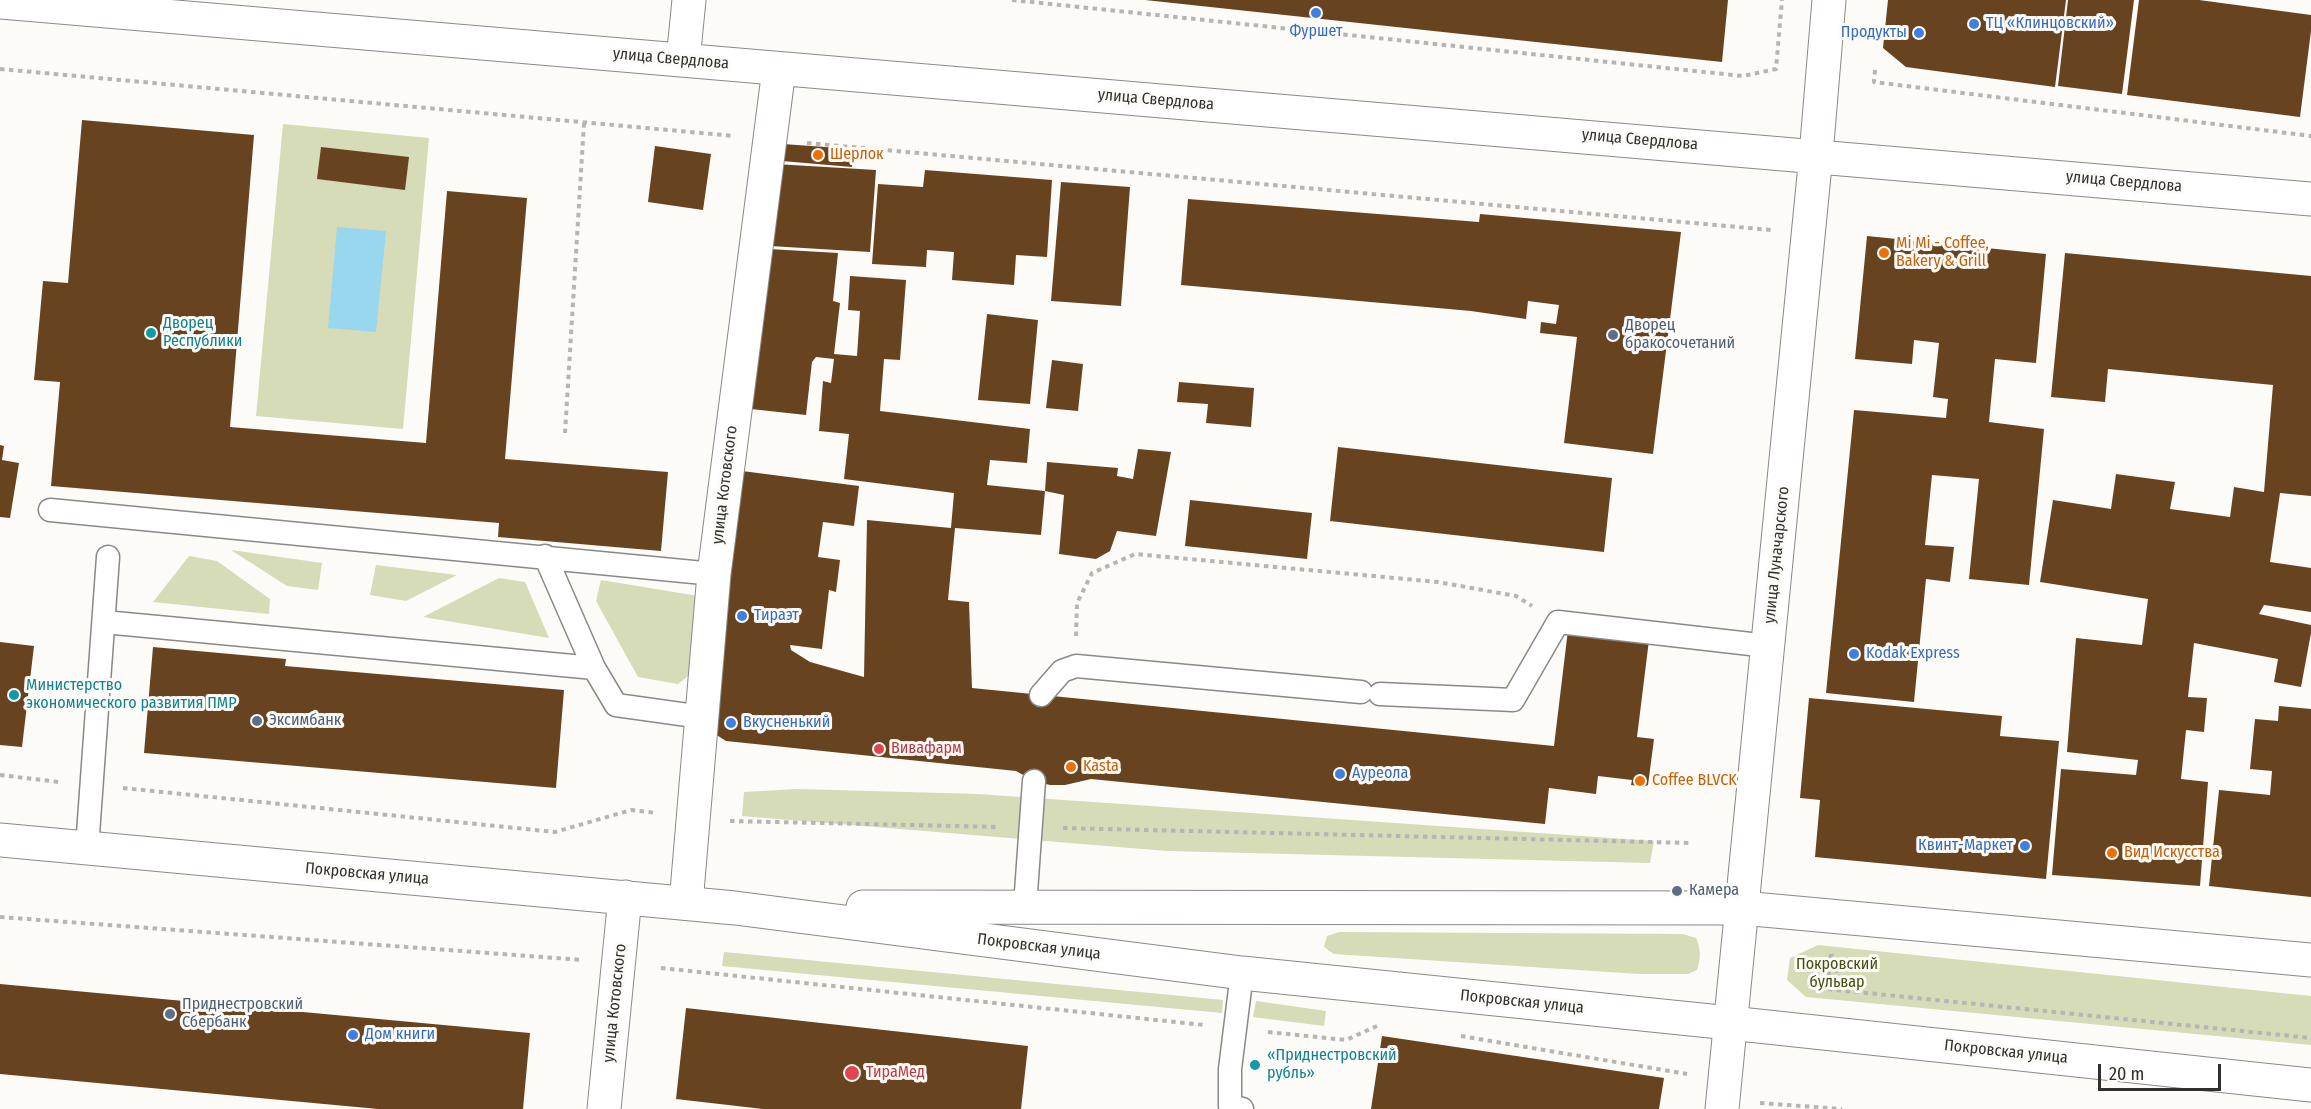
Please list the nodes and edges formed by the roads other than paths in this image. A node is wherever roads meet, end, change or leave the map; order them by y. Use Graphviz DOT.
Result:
graph roads {
  1 [pos="688,0"];
  2 [pos="1829,0"];
  3 [pos="0,2"];
  4 [pos="683,60"];
  5 [pos="779,69"];
  6 [pos="1816,155"];
  7 [pos="2311,199"];
  8 [pos="50,510"];
  9 [pos="108,556"];
  10 [pos="545,556"];
  11 [pos="714,574"];
  12 [pos="104,622"];
  13 [pos="1768,645"];
  14 [pos="594,668"];
  15 [pos="1041,695"];
  16 [pos="702,717"];
  17 [pos="1034,781"];
  18 [pos="0,840"];
  19 [pos="87,848"];
  20 [pos="625,897"];
  21 [pos="686,903"];
  22 [pos="1025,906"];
  23 [pos="735,908"];
  24 [pos="1742,908"];
  25 [pos="2311,960"];
  26 [pos="1242,974"];
  27 [pos="1730,1023"];
  28 [pos="2311,1085"];
  29 [pos="604,1109"];
  30 [pos="1242,1109"];
  31 [pos="1722,1109"];
  1 -- 4 [label="street"];
  2 -- 6 [label="street, улица Луначарского"];
  3 -- 4 [label="street, улица Свердлова"];
  4 -- 5 [label="street, улица Свердлова"];
  5 -- 6 [label="street, улица Свердлова"];
  5 -- 11 [label="street, улица Котовского"];
  6 -- 7 [label="street, улица Свердлова"];
  6 -- 13 [label="street, улица Луначарского"];
  8 -- 10 [label="lane"];
  9 -- 12 [label="lane"];
  10 -- 11 [label="lane"];
  10 -- 14 [label="lane"];
  11 -- 16 [label="street, улица Котовского"];
  12 -- 14 [label="lane"];
  12 -- 19 [label="lane"];
  13 -- 15 [label="lane"];
  13 -- 24 [label="street, улица Луначарского"];
  14 -- 16 [label="lane"];
  16 -- 21 [label="street, улица Котовского"];
  17 -- 22 [label="lane"];
  18 -- 19 [label="street, Покровская улица"];
  19 -- 20 [label="street, Покровская улица"];
  20 -- 21 [label="street, Покровская улица"];
  20 -- 29 [label="street, улица Котовского"];
  21 -- 23 [label="street, Покровская улица"];
  22 -- 23 [label="street, Покровская улица"];
  22 -- 24 [label="street, Покровская улица"];
  23 -- 26 [label="street, Покровская улица"];
  24 -- 25 [label="street, Покровская улица"];
  24 -- 27 [label="street, улица Луначарского"];
  26 -- 27 [label="street, Покровская улица"];
  26 -- 30 [label="lane"];
  27 -- 28 [label="street, Покровская улица"];
  27 -- 31 [label="street, улица Луначарского"];
}
